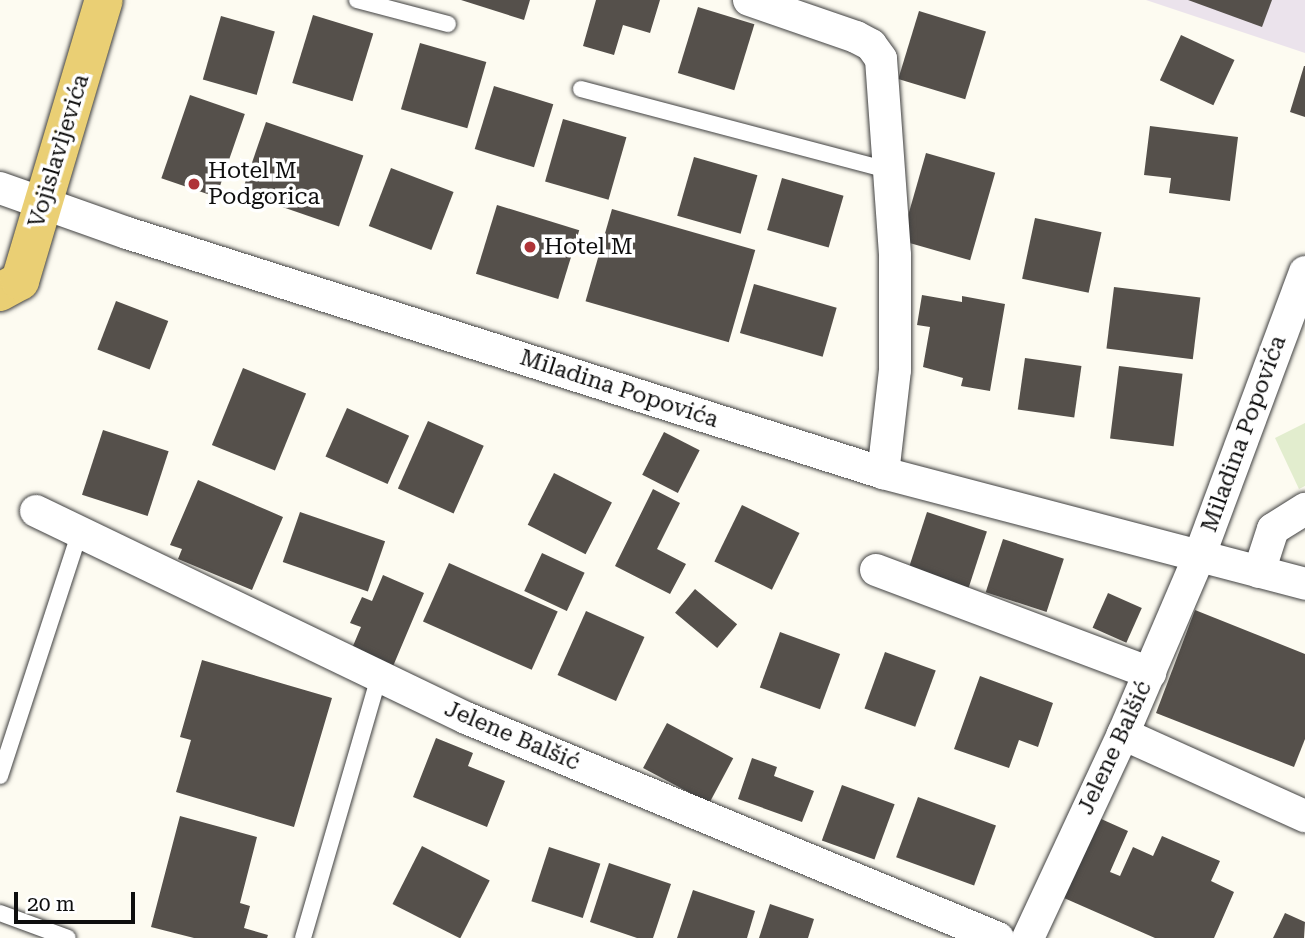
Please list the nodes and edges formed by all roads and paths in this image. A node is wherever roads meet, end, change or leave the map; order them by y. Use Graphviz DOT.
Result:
graph roads {
  1 [pos="104,0"];
  2 [pos="357,0"];
  3 [pos="749,0"];
  4 [pos="448,24"];
  5 [pos="581,89"];
  6 [pos="891,171"];
  7 [pos="0,188"];
  8 [pos="44,202"];
  9 [pos="1305,272"];
  10 [pos="0,292"];
  11 [pos="883,473"];
  12 [pos="1305,509"];
  13 [pos="36,511"];
  14 [pos="80,531"];
  15 [pos="1199,557"];
  16 [pos="876,570"];
  17 [pos="1259,572"];
  18 [pos="1305,584"];
  19 [pos="1150,673"];
  20 [pos="379,677"];
  21 [pos="1123,734"];
  22 [pos="0,776"];
  23 [pos="1305,817"];
  24 [pos="0,913"];
  25 [pos="68,938"];
  26 [pos="303,938"];
  27 [pos="998,938"];
  28 [pos="1028,938"];
  1 -- 8 [label="main road, Vojislavljevića"];
  2 -- 4 [label="lane"];
  3 -- 6 [label="street"];
  5 -- 6 [label="lane"];
  6 -- 11 [label="street"];
  7 -- 8 [label="street, Miladina Popovića"];
  8 -- 10 [label="main road, Vojislavljevića"];
  8 -- 11 [label="street, Miladina Popovića"];
  9 -- 15 [label="street, Miladina Popovića"];
  11 -- 15 [label="street, Miladina Popovića"];
  12 -- 17 [label="street"];
  13 -- 14 [label="street, Jelene Balšić"];
  14 -- 20 [label="street, Jelene Balšić"];
  14 -- 22 [label="lane"];
  15 -- 17 [label="street, Miladina Popovića"];
  15 -- 19 [label="street, Jelene Balšić"];
  16 -- 19 [label="street"];
  17 -- 18 [label="street, Miladina Popovića"];
  19 -- 21 [label="street, Jelene Balšić"];
  20 -- 26 [label="lane"];
  20 -- 27 [label="street, Jelene Balšić"];
  21 -- 23 [label="street"];
  21 -- 28 [label="street, Jelene Balšić"];
  24 -- 25 [label="lane"];
}
